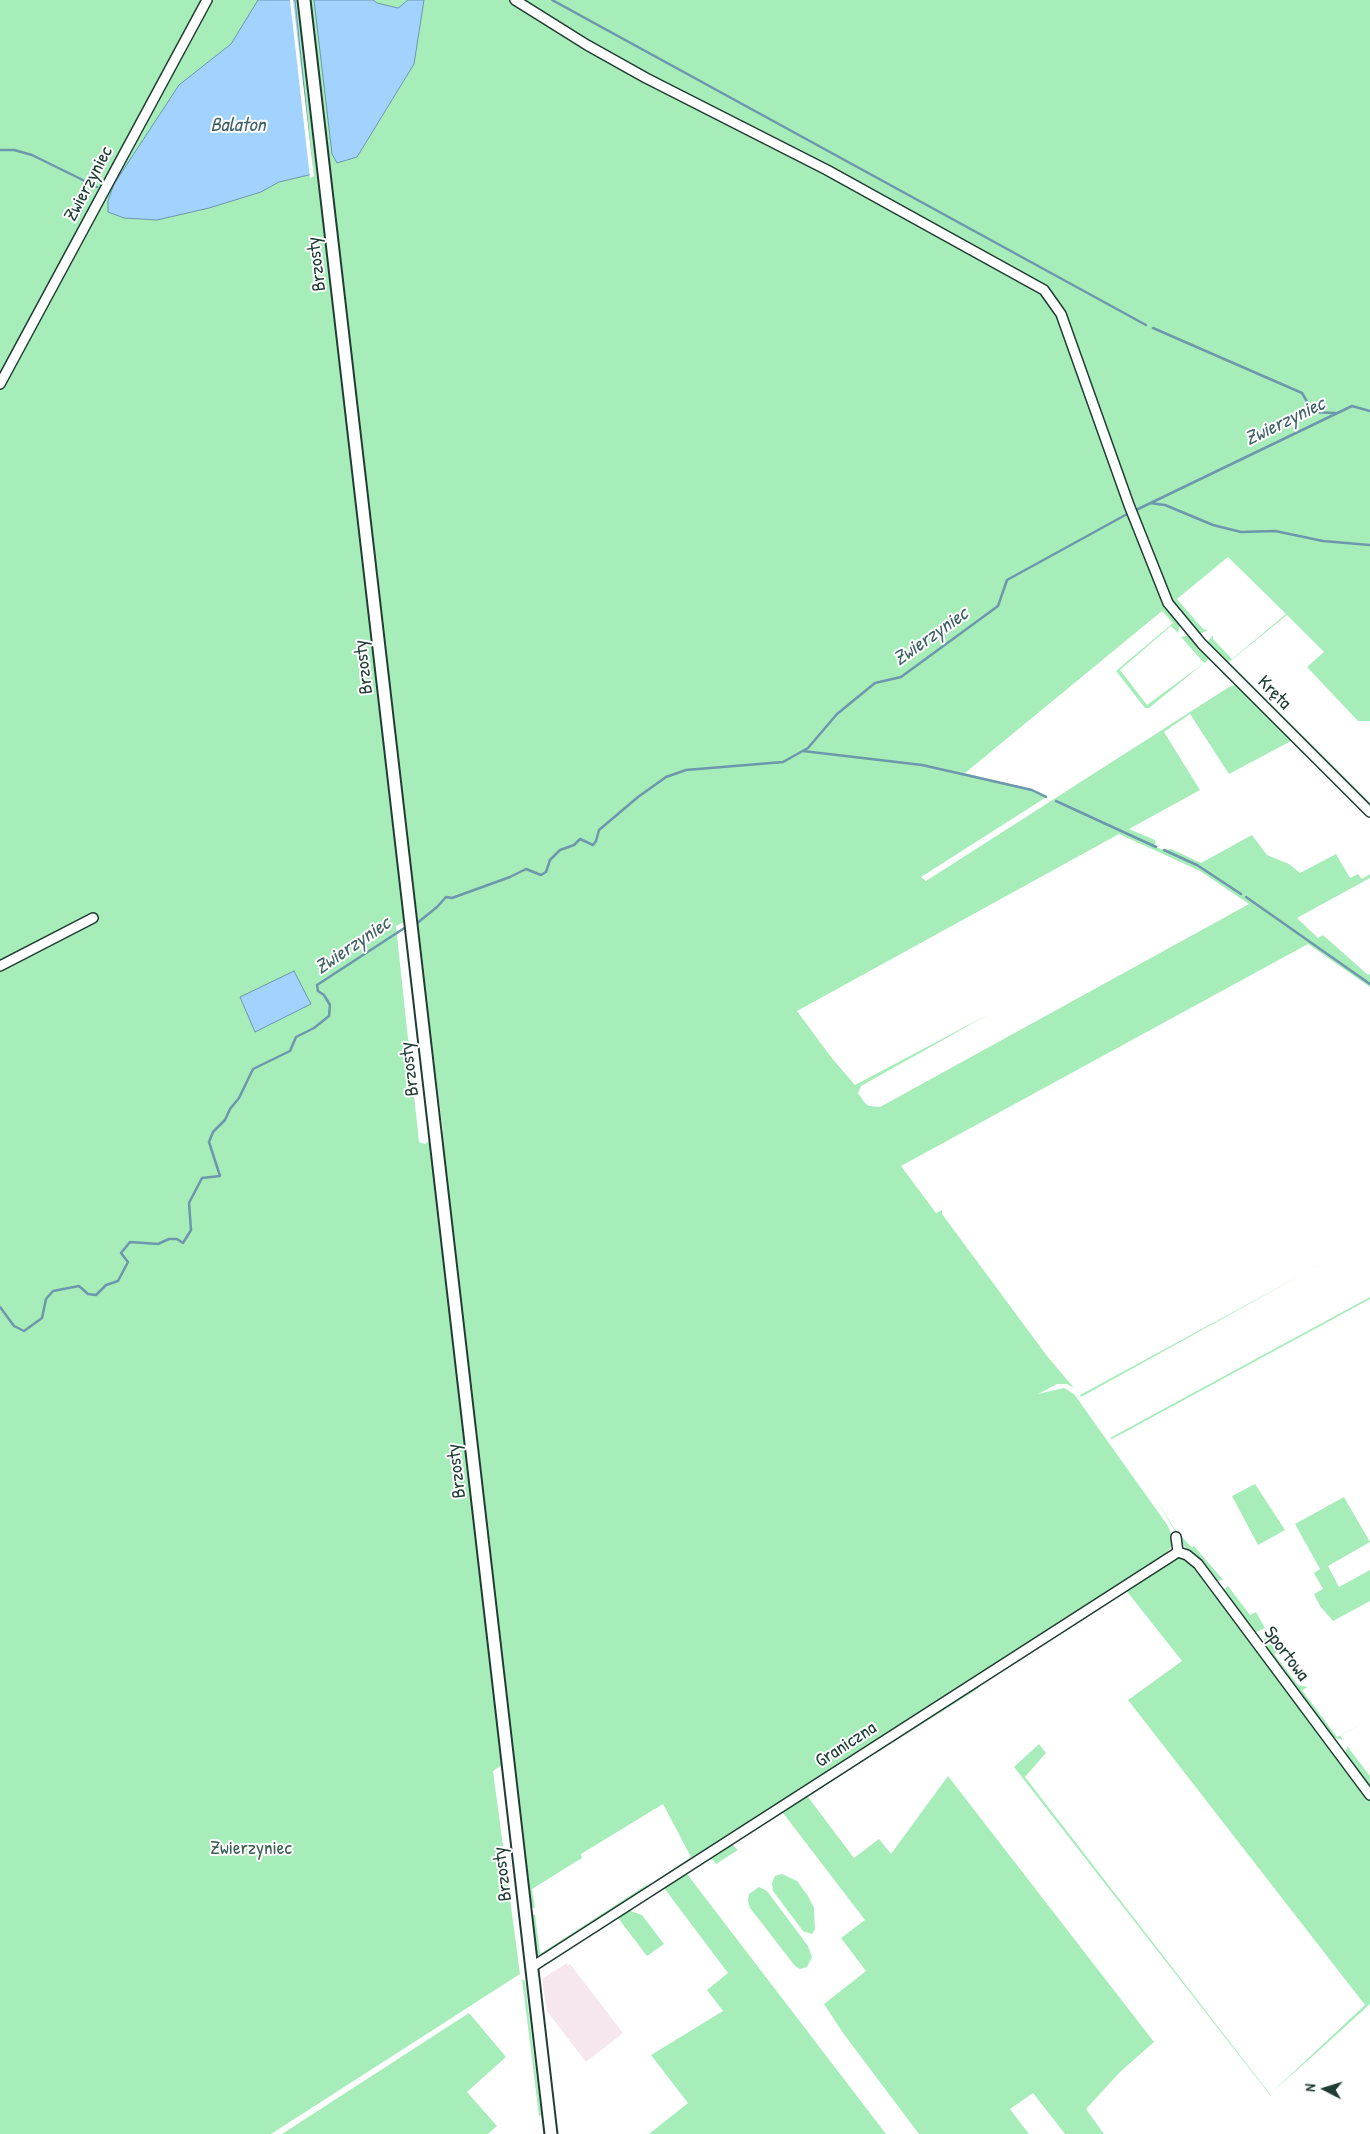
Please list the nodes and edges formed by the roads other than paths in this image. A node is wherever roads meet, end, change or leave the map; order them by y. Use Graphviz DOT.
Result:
graph roads {
  1 [pos="207,0"];
  2 [pos="304,0"];
  3 [pos="515,0"];
  4 [pos="0,384"];
  5 [pos="1370,812"];
  6 [pos="93,918"];
  7 [pos="0,966"];
  8 [pos="1176,1538"];
  9 [pos="1178,1552"];
  10 [pos="1370,1795"];
  11 [pos="532,1967"];
  12 [pos="551,2134"];
  1 -- 4 [label="street, Zwierzyniec"];
  2 -- 11 [label="street, Brzosty"];
  3 -- 5 [label="street, Kręta"];
  6 -- 7 [label="street"];
  8 -- 9 [label="street"];
  9 -- 10 [label="street, Sportowa"];
  9 -- 11 [label="street, Graniczna"];
  11 -- 12 [label="street, Brzosty"];
}
